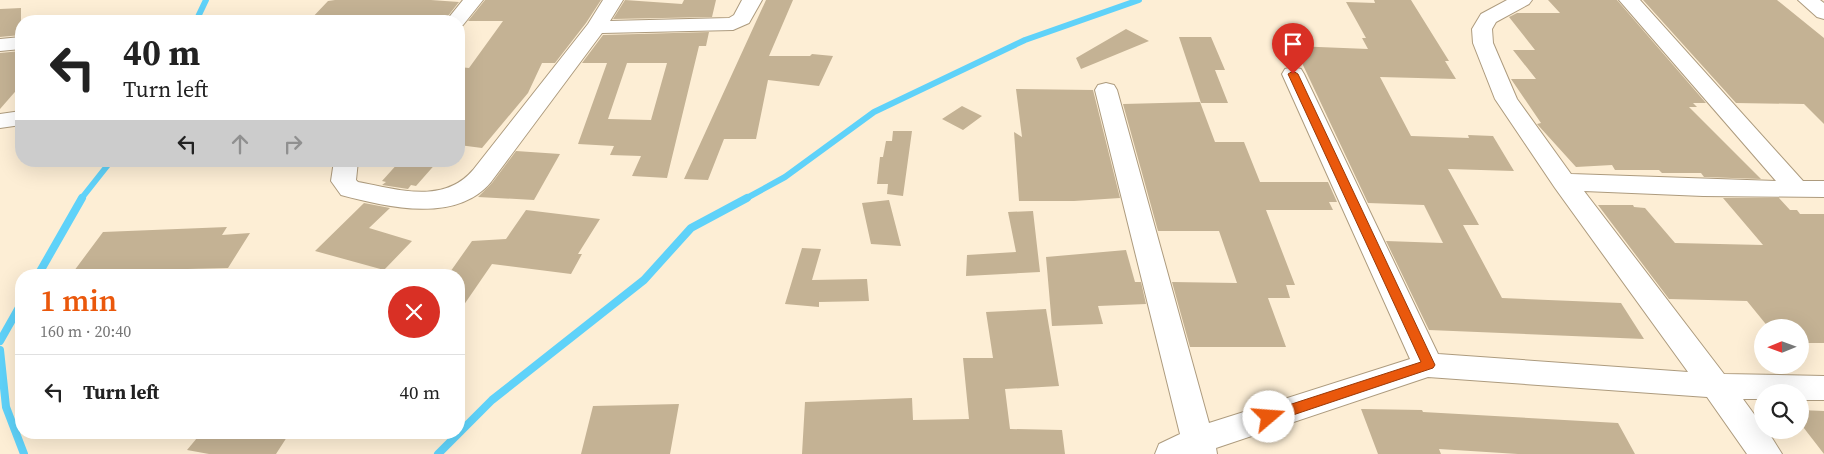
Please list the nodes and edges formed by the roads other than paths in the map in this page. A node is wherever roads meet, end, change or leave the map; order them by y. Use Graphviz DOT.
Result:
graph roads {
  1 [pos="473,0"];
  2 [pos="613,0"];
  3 [pos="752,0"];
  4 [pos="1522,0"];
  5 [pos="1629,0"];
  6 [pos="1808,0"];
  7 [pos="1824,13"];
  8 [pos="461,15"];
  9 [pos="596,27"];
  10 [pos="15,43"];
  11 [pos="0,44"];
  12 [pos="1293,74"];
  13 [pos="1106,90"];
  14 [pos="15,119"];
  15 [pos="0,121"];
  16 [pos="345,167"];
  17 [pos="1564,182"];
  18 [pos="1796,188"];
  19 [pos="1824,189"];
  20 [pos="1428,365"];
  21 [pos="1717,386"];
  22 [pos="1824,388"];
  23 [pos="1199,447"];
  24 [pos="1171,454"];
  25 [pos="1766,454"];
  1 -- 8 [label="street"];
  2 -- 9 [label="street"];
  3 -- 9 [label="street"];
  4 -- 17 [label="street"];
  5 -- 18 [label="street"];
  6 -- 7 [label="street"];
  9 -- 16 [label="street"];
  10 -- 11 [label="street"];
  12 -- 20 [label="street"];
  13 -- 23 [label="street"];
  14 -- 15 [label="street"];
  17 -- 18 [label="street"];
  17 -- 21 [label="street"];
  18 -- 19 [label="street"];
  20 -- 21 [label="street"];
  20 -- 23 [label="street"];
  21 -- 22 [label="street"];
  21 -- 25 [label="street"];
  23 -- 24 [label="street"];
}
